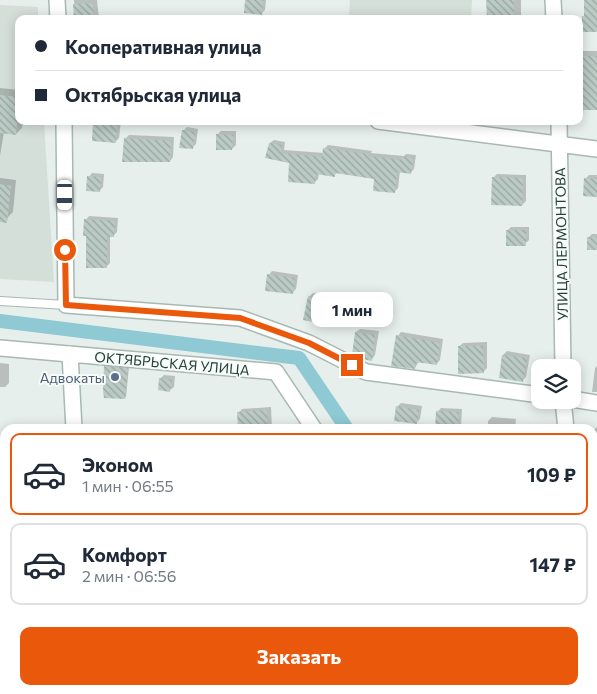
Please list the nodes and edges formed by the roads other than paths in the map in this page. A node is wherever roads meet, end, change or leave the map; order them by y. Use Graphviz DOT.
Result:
graph roads {
  1 [pos="57,0"];
  2 [pos="553,0"];
  3 [pos="58,15"];
  4 [pos="554,15"];
  5 [pos="64,125"];
  6 [pos="411,125"];
  7 [pos="559,125"];
  8 [pos="560,143"];
  9 [pos="597,149"];
  10 [pos="0,301"];
  11 [pos="66,305"];
  12 [pos="0,348"];
  13 [pos="70,354"];
  14 [pos="563,359"];
  15 [pos="531,394"];
  16 [pos="581,400"];
  17 [pos="597,402"];
  18 [pos="564,409"];
  19 [pos="74,424"];
  20 [pos="311,424"];
  21 [pos="565,424"];
  1 -- 3 [label="street"];
  2 -- 4 [label="street"];
  5 -- 11 [label="street"];
  6 -- 8 [label="street"];
  7 -- 8 [label="street, УЛИЦА ЛЕРМОНТОВА"];
  8 -- 9 [label="street"];
  8 -- 14 [label="street, УЛИЦА ЛЕРМОНТОВА"];
  10 -- 11 [label="lane"];
  11 -- 15 [label="street"];
  12 -- 13 [label="street, ОКТЯБРЬСКАЯ УЛИЦА"];
  13 -- 19 [label="street"];
  13 -- 20 [label="street, ОКТЯБРЬСКАЯ УЛИЦА"];
  16 -- 17 [label="street"];
  18 -- 21 [label="street"];
}
